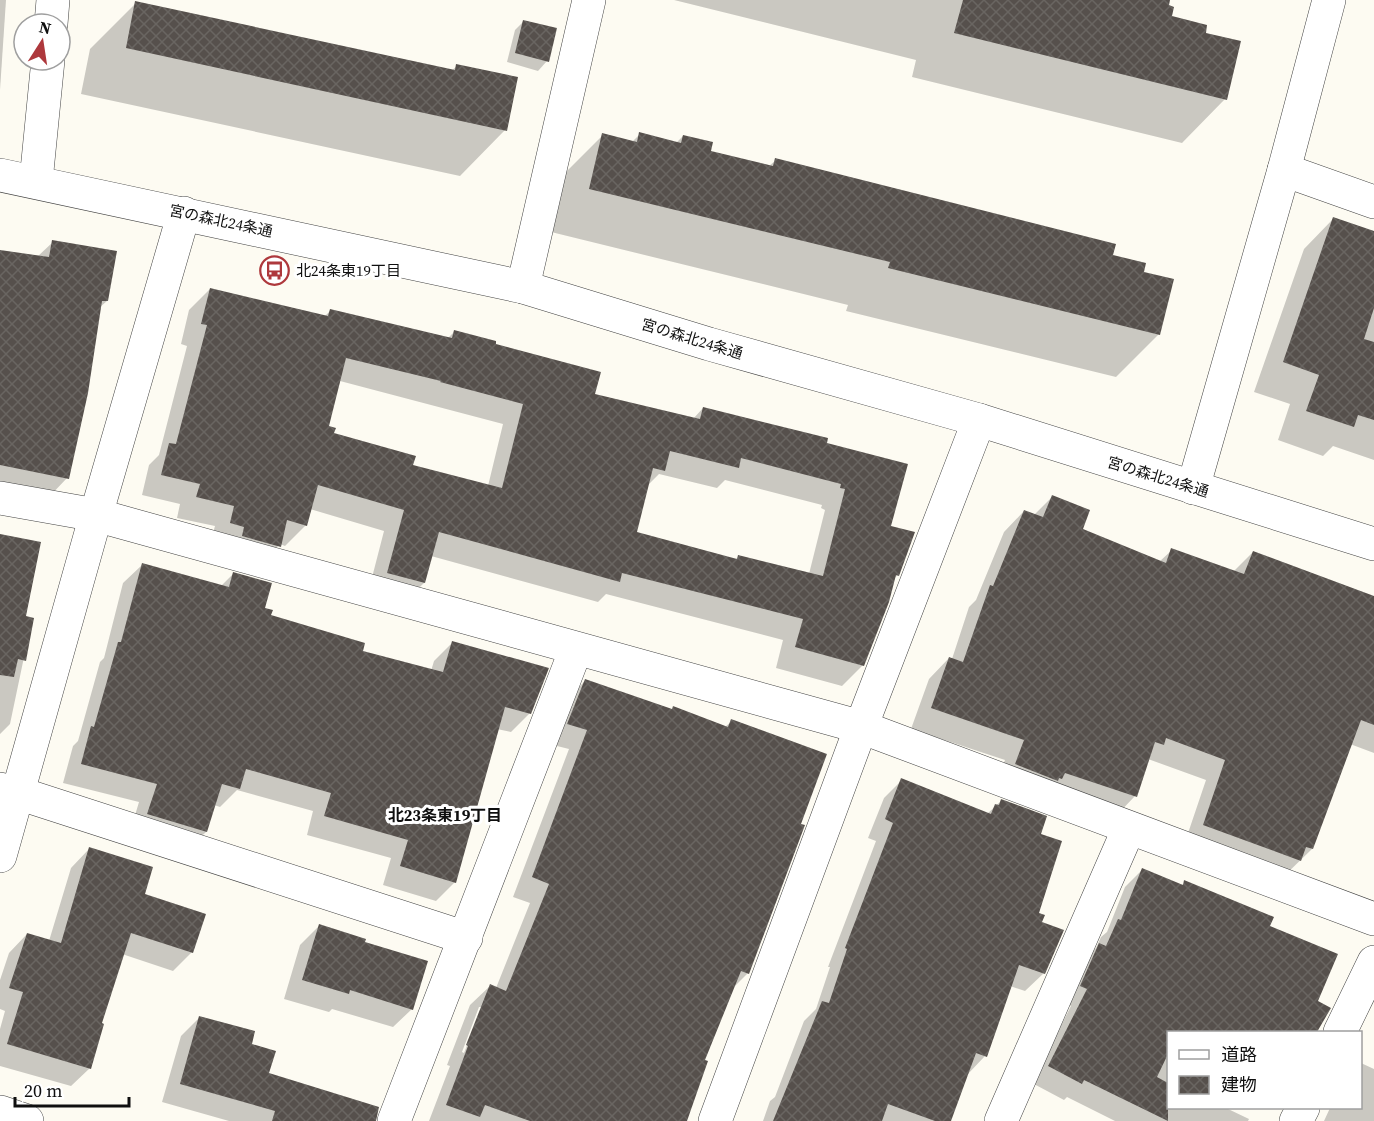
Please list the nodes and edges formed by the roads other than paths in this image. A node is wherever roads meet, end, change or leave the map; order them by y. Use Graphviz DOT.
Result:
graph roads {
  1 [pos="589,0"];
  2 [pos="1329,0"];
  3 [pos="47,72"];
  4 [pos="1284,170"];
  5 [pos="0,174"];
  6 [pos="36,181"];
  7 [pos="1374,202"];
  8 [pos="184,213"];
  9 [pos="523,287"];
  10 [pos="980,420"];
  11 [pos="1193,488"];
  12 [pos="0,498"];
  13 [pos="96,514"];
  14 [pos="1374,544"];
  15 [pos="576,650"];
  16 [pos="861,727"];
  17 [pos="9,791"];
  18 [pos="1129,828"];
  19 [pos="0,856"];
  20 [pos="1374,919"];
  21 [pos="466,938"];
  22 [pos="1374,962"];
  23 [pos="1340,1031"];
  24 [pos="0,1112"];
  25 [pos="27,1121"];
  26 [pos="394,1121"];
  27 [pos="715,1121"];
  28 [pos="1001,1121"];
  1 -- 9 [label="street"];
  2 -- 4 [label="street"];
  3 -- 6 [label="street"];
  4 -- 7 [label="street"];
  4 -- 11 [label="street"];
  5 -- 6 [label="street, 宮の森北24条通"];
  6 -- 8 [label="street, 宮の森北24条通"];
  8 -- 9 [label="street, 宮の森北24条通"];
  8 -- 13 [label="street"];
  9 -- 10 [label="street, 宮の森北24条通"];
  10 -- 11 [label="street, 宮の森北24条通"];
  10 -- 16 [label="street"];
  11 -- 14 [label="street, 宮の森北24条通"];
  12 -- 13 [label="street"];
  13 -- 15 [label="street"];
  13 -- 17 [label="street"];
  15 -- 16 [label="street"];
  15 -- 21 [label="street"];
  16 -- 18 [label="street"];
  16 -- 27 [label="street"];
  17 -- 19 [label="street"];
  17 -- 21 [label="street"];
  18 -- 20 [label="street"];
  18 -- 28 [label="street"];
  21 -- 26 [label="street"];
  22 -- 23 [label="street"];
  24 -- 25 [label="street"];
}
